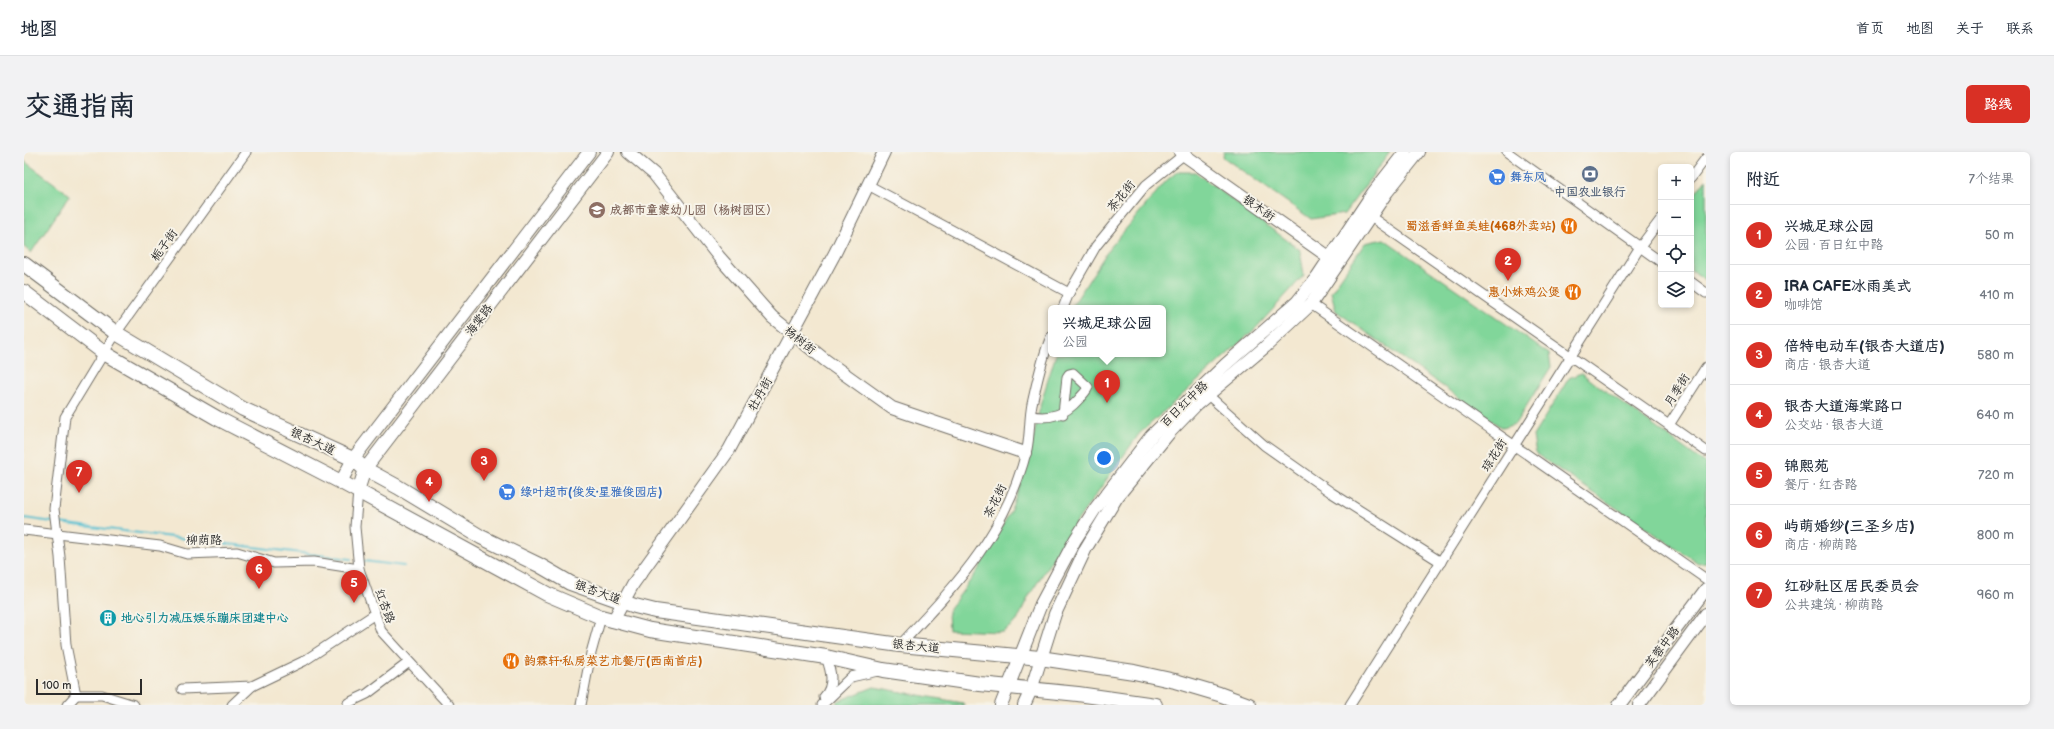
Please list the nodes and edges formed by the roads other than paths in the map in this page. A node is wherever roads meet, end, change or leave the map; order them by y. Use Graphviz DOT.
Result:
graph roads {
  1 [pos="246,152"];
  2 [pos="589,152"];
  3 [pos="608,152"];
  4 [pos="628,152"];
  5 [pos="884,152"];
  6 [pos="1405,152"];
  7 [pos="1419,152"];
  8 [pos="1507,152"];
  9 [pos="1183,153"];
  10 [pos="1706,158"];
  11 [pos="1694,174"];
  12 [pos="868,185"];
  13 [pos="1371,217"];
  14 [pos="1658,223"];
  15 [pos="1640,247"];
  16 [pos="1334,260"];
  17 [pos="1658,260"];
  18 [pos="24,264"];
  19 [pos="1694,284"];
  20 [pos="24,292"];
  21 [pos="1069,293"];
  22 [pos="1706,293"];
  23 [pos="1311,304"];
  24 [pos="1064,305"];
  25 [pos="116,333"];
  26 [pos="792,334"];
  27 [pos="1048,348"];
  28 [pos="104,353"];
  29 [pos="1570,357"];
  30 [pos="1706,367"];
  31 [pos="1208,395"];
  32 [pos="1066,398"];
  33 [pos="1077,402"];
  34 [pos="1063,414"];
  35 [pos="1031,416"];
  36 [pos="1669,425"];
  37 [pos="1514,446"];
  38 [pos="1706,451"];
  39 [pos="1025,453"];
  40 [pos="353,459"];
  41 [pos="365,469"];
  42 [pos="341,482"];
  43 [pos="358,491"];
  44 [pos="24,530"];
  45 [pos="57,530"];
  46 [pos="1441,562"];
  47 [pos="359,569"];
  48 [pos="1706,580"];
  49 [pos="1706,589"];
  50 [pos="623,601"];
  51 [pos="375,614"];
  52 [pos="1706,614"];
  53 [pos="607,619"];
  54 [pos="900,645"];
  55 [pos="1019,656"];
  56 [pos="826,657"];
  57 [pos="1040,658"];
  58 [pos="408,663"];
  59 [pos="883,670"];
  60 [pos="252,686"];
  61 [pos="1008,688"];
  62 [pos="182,689"];
  63 [pos="1031,690"];
  64 [pos="76,695"];
  65 [pos="348,703"];
  66 [pos="67,705"];
  67 [pos="134,705"];
  68 [pos="232,705"];
  69 [pos="449,705"];
  70 [pos="581,705"];
  71 [pos="818,705"];
  72 [pos="822,705"];
  73 [pos="1001,705"];
  74 [pos="1024,705"];
  75 [pos="1155,705"];
  76 [pos="1249,705"];
  77 [pos="1350,705"];
  78 [pos="1619,705"];
  79 [pos="1639,705"];
  1 -- 25 [label="street, 栀子街"];
  2 -- 40 [label="street, 海棠路"];
  3 -- 41 [label="street, 海棠路"];
  4 -- 26 [label="street, 杨树街"];
  5 -- 12 [label="street, 牡丹街"];
  6 -- 16 [label="street, 百日红中路"];
  7 -- 13 [label="street, 百日红中路"];
  8 -- 15 [label="street"];
  9 -- 16 [label="street, 银木街"];
  9 -- 21 [label="street, 茶花街"];
  10 -- 11 [label="street"];
  12 -- 21 [label="street"];
  12 -- 26 [label="street, 牡丹街"];
  13 -- 16 [label="street, 百日红中路"];
  13 -- 29 [label="street"];
  14 -- 15 [label="street, 琼花街"];
  15 -- 17 [label="street"];
  15 -- 29 [label="street, 琼花街"];
  16 -- 23 [label="street, 百日红中路"];
  16 -- 55 [label="street, 百日红中路"];
  18 -- 25 [label="main road, 银杏大道"];
  19 -- 22 [label="street"];
  20 -- 28 [label="main road, 银杏大道"];
  21 -- 24 [label="street, 茶花街"];
  23 -- 31 [label="street, 百日红中路"];
  23 -- 37 [label="street"];
  25 -- 28 [label="street, 栀子街"];
  25 -- 40 [label="main road, 银杏大道"];
  26 -- 39 [label="street, 杨树街"];
  26 -- 50 [label="street, 牡丹街"];
  27 -- 35 [label="street, 茶花街"];
  28 -- 42 [label="main road, 银杏大道"];
  28 -- 45 [label="street, 栀子街"];
  29 -- 36 [label="street"];
  29 -- 37 [label="street, 琼花街"];
  30 -- 36 [label="street, 月季街"];
  31 -- 46 [label="street"];
  31 -- 57 [label="street, 百日红中路"];
  32 -- 33 [label="street"];
  32 -- 33 [label="street"];
  32 -- 34 [label="street"];
  33 -- 34 [label="street"];
  34 -- 35 [label="street"];
  35 -- 39 [label="street, 茶花街"];
  36 -- 38 [label="street"];
  37 -- 46 [label="street, 琼花街"];
  37 -- 48 [label="street"];
  39 -- 54 [label="street, 茶花街"];
  40 -- 41 [label="main road, 银杏大道"];
  40 -- 42 [label="street, 海棠路"];
  41 -- 43 [label="street, 海棠路"];
  41 -- 50 [label="main road, 银杏大道"];
  42 -- 43 [label="main road, 银杏大道"];
  43 -- 47 [label="street, 红杏路"];
  43 -- 53 [label="main road, 银杏大道"];
  44 -- 45 [label="street, 柳荫路"];
  45 -- 47 [label="street, 柳荫路"];
  45 -- 64 [label="street, 栀子街"];
  46 -- 77 [label="street, 琼花街"];
  47 -- 51 [label="street, 红杏路"];
  49 -- 78 [label="street, 芙蓉中路"];
  50 -- 53 [label="street, 牡丹街"];
  50 -- 54 [label="main road, 银杏大道"];
  51 -- 58 [label="street, 红杏路"];
  51 -- 60 [label="street"];
  52 -- 79 [label="street, 芙蓉中路"];
  53 -- 56 [label="main road, 银杏大道"];
  53 -- 70 [label="street"];
  54 -- 55 [label="main road, 银杏大道"];
  55 -- 57 [label="main road, 银杏大道"];
  55 -- 61 [label="street, 百日红中路"];
  56 -- 59 [label="main road, 银杏大道"];
  56 -- 71 [label="street"];
  57 -- 63 [label="street, 百日红中路"];
  57 -- 76 [label="main road, 银杏大道"];
  58 -- 65 [label="street"];
  58 -- 69 [label="street, 红杏路"];
  59 -- 61 [label="main road, 银杏大道"];
  59 -- 72 [label="street"];
  60 -- 62 [label="street"];
  60 -- 68 [label="street"];
  61 -- 63 [label="main road, 银杏大道"];
  61 -- 73 [label="street, 百日红中路"];
  63 -- 74 [label="street, 百日红中路"];
  63 -- 75 [label="main road, 银杏大道"];
  64 -- 66 [label="street"];
  64 -- 67 [label="street"];
}
